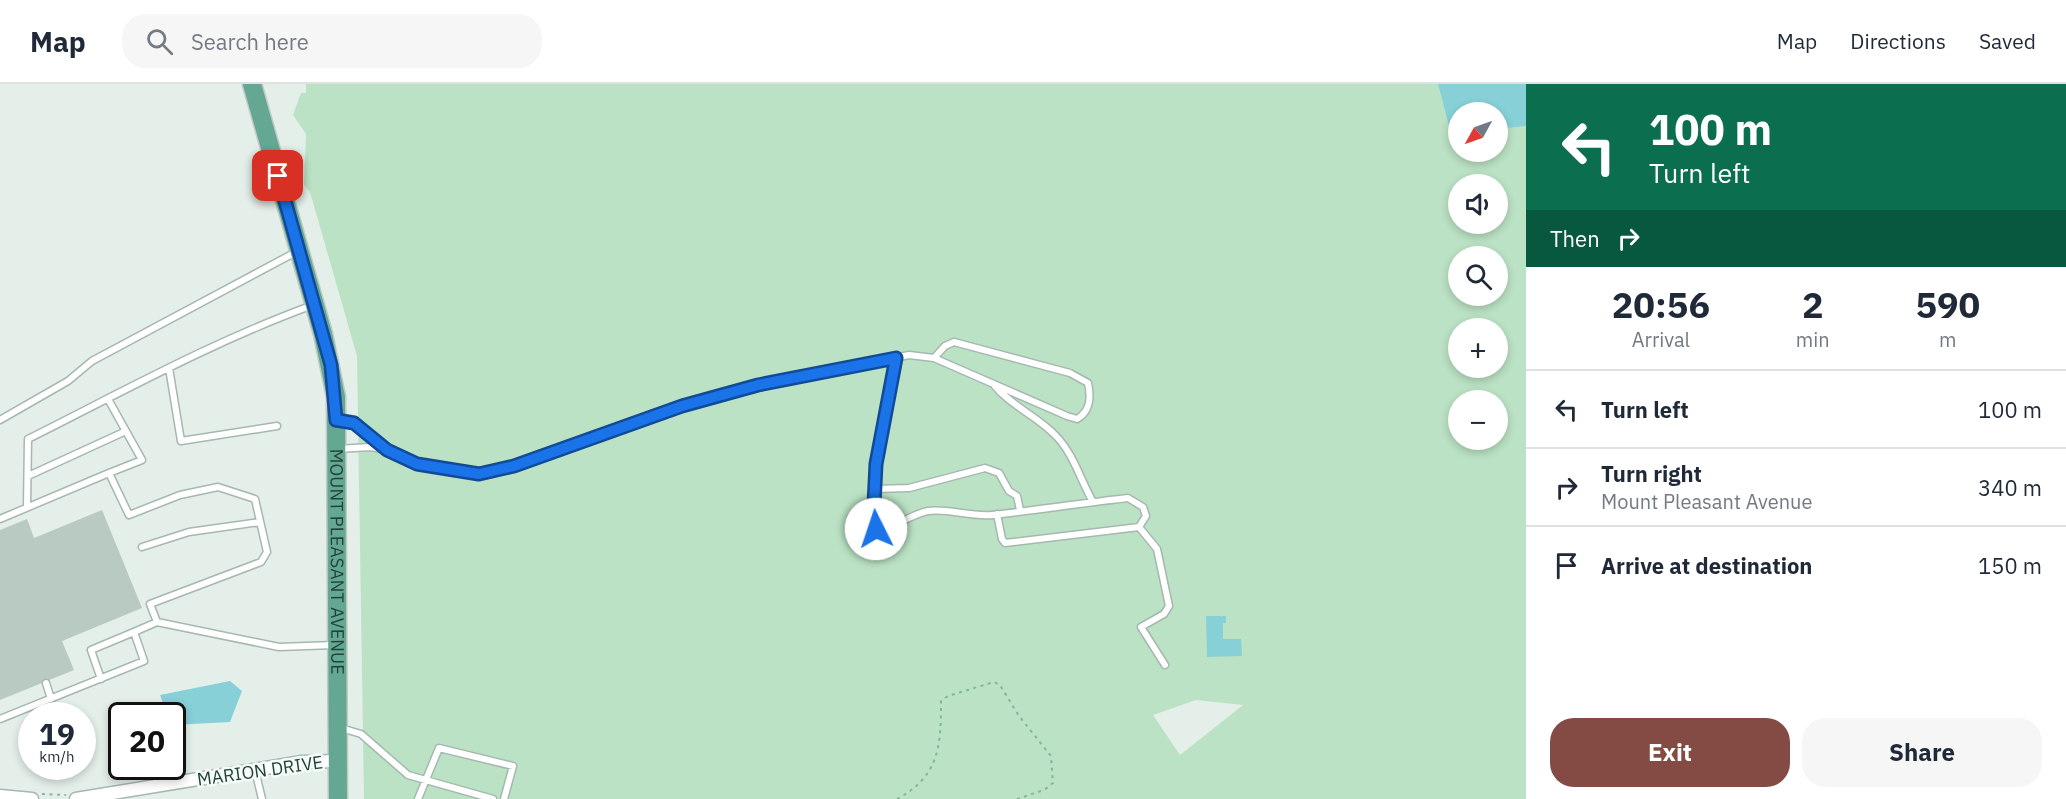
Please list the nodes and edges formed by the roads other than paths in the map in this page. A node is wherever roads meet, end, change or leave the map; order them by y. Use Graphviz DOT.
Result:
graph roads {
  1 [pos="252,84"];
  2 [pos="299,251"];
  3 [pos="315,304"];
  4 [pos="896,358"];
  5 [pos="934,358"];
  6 [pos="169,368"];
  7 [pos="993,384"];
  8 [pos="108,399"];
  9 [pos="0,420"];
  10 [pos="336,420"];
  11 [pos="277,426"];
  12 [pos="126,432"];
  13 [pos="337,449"];
  14 [pos="387,450"];
  15 [pos="109,473"];
  16 [pos="28,476"];
  17 [pos="875,489"];
  18 [pos="1093,502"];
  19 [pos="27,507"];
  20 [pos="1020,510"];
  21 [pos="997,514"];
  22 [pos="0,519"];
  23 [pos="260,522"];
  24 [pos="1139,527"];
  25 [pos="142,548"];
  26 [pos="157,622"];
  27 [pos="134,632"];
  28 [pos="338,644"];
  29 [pos="1165,665"];
  30 [pos="101,679"];
  31 [pos="46,683"];
  32 [pos="51,699"];
  33 [pos="0,719"];
  34 [pos="338,727"];
  35 [pos="338,761"];
  36 [pos="255,770"];
  37 [pos="424,779"];
  38 [pos="0,796"];
  39 [pos="32,799"];
  40 [pos="76,799"];
  41 [pos="262,799"];
  42 [pos="338,799"];
  43 [pos="418,799"];
  44 [pos="493,799"];
  45 [pos="504,799"];
  1 -- 2 [label="main road, MOUNT PLEASANT AVENUE"];
  2 -- 3 [label="main road, MOUNT PLEASANT AVENUE"];
  2 -- 9 [label="lane"];
  3 -- 6 [label="lane"];
  3 -- 10 [label="main road, MOUNT PLEASANT AVENUE"];
  4 -- 5 [label="lane"];
  4 -- 14 [label="lane"];
  4 -- 17 [label="lane"];
  5 -- 7 [label="lane"];
  5 -- 7 [label="lane"];
  6 -- 8 [label="lane"];
  6 -- 11 [label="lane"];
  7 -- 18 [label="lane"];
  8 -- 12 [label="lane"];
  8 -- 16 [label="lane"];
  10 -- 13 [label="main road, MOUNT PLEASANT AVENUE"];
  10 -- 14 [label="lane"];
  12 -- 15 [label="lane"];
  12 -- 16 [label="lane"];
  13 -- 14 [label="lane"];
  13 -- 28 [label="main road, MOUNT PLEASANT AVENUE"];
  15 -- 19 [label="lane"];
  15 -- 23 [label="lane"];
  16 -- 19 [label="lane"];
  17 -- 20 [label="lane"];
  17 -- 21 [label="lane"];
  18 -- 20 [label="lane"];
  18 -- 24 [label="lane"];
  19 -- 22 [label="lane"];
  20 -- 21 [label="lane"];
  21 -- 24 [label="lane"];
  23 -- 25 [label="lane"];
  23 -- 26 [label="lane"];
  24 -- 29 [label="lane"];
  26 -- 27 [label="lane"];
  26 -- 28 [label="lane"];
  27 -- 30 [label="lane"];
  27 -- 30 [label="lane"];
  28 -- 34 [label="main road, MOUNT PLEASANT AVENUE"];
  30 -- 32 [label="lane"];
  31 -- 32 [label="lane"];
  32 -- 33 [label="lane"];
  34 -- 35 [label="main road, MOUNT PLEASANT AVENUE"];
  34 -- 37 [label="lane"];
  35 -- 36 [label="street, MARION DRIVE"];
  35 -- 42 [label="main road, MOUNT PLEASANT AVENUE"];
  36 -- 40 [label="street, MARION DRIVE"];
  36 -- 41 [label="lane"];
  37 -- 43 [label="lane"];
  37 -- 44 [label="lane"];
  37 -- 45 [label="lane"];
  38 -- 39 [label="street"];
}
